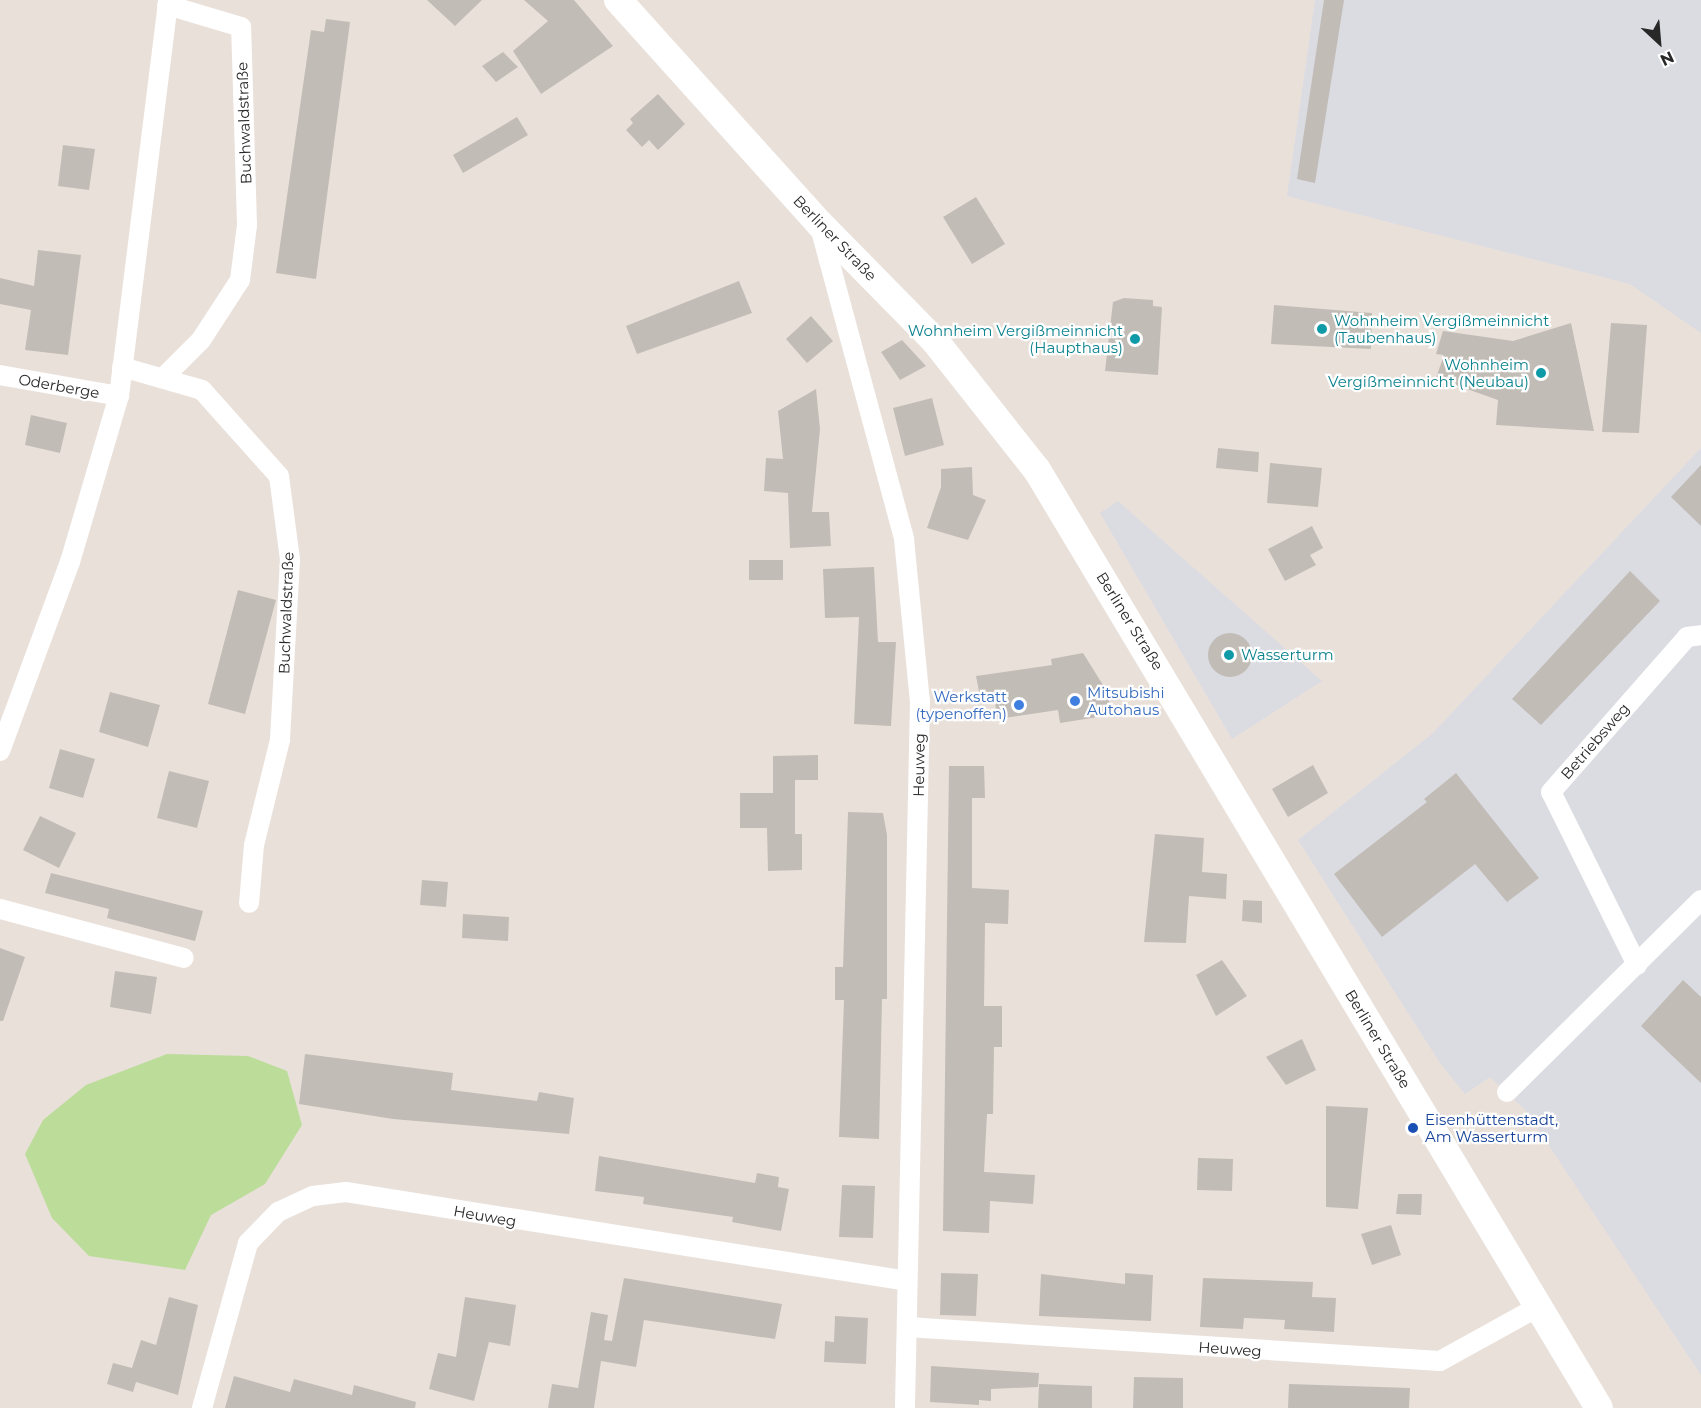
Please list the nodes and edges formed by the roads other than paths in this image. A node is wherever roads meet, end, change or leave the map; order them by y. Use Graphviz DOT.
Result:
graph roads {
  1 [pos="618,0"];
  2 [pos="168,2"];
  3 [pos="820,224"];
  4 [pos="122,367"];
  5 [pos="0,375"];
  6 [pos="164,377"];
  7 [pos="119,396"];
  8 [pos="1701,635"];
  9 [pos="0,751"];
  10 [pos="1701,900"];
  11 [pos="249,903"];
  12 [pos="0,909"];
  13 [pos="184,958"];
  14 [pos="1637,964"];
  15 [pos="1506,1092"];
  16 [pos="907,1281"];
  17 [pos="1538,1306"];
  18 [pos="907,1328"];
  19 [pos="202,1408"];
  20 [pos="905,1408"];
  21 [pos="1599,1408"];
  1 -- 3 [label="main road, Berliner Straße"];
  2 -- 4 [label="street, Buchwaldstraße"];
  2 -- 6 [label="street, Buchwaldstraße"];
  3 -- 16 [label="street, Heuweg"];
  3 -- 17 [label="main road, Berliner Straße"];
  4 -- 6 [label="street, Buchwaldstraße"];
  4 -- 7 [label="street, Buchwaldstraße"];
  5 -- 7 [label="street, Oderberge"];
  6 -- 11 [label="street, Buchwaldstraße"];
  7 -- 9 [label="street, Buchwaldstraße"];
  8 -- 14 [label="street, Betriebsweg"];
  10 -- 14 [label="street"];
  12 -- 13 [label="street"];
  14 -- 15 [label="street"];
  16 -- 18 [label="street, Heuweg"];
  16 -- 19 [label="street, Heuweg"];
  17 -- 18 [label="street, Heuweg"];
  17 -- 21 [label="main road, Berliner Straße"];
  18 -- 20 [label="street, Heuweg"];
}
